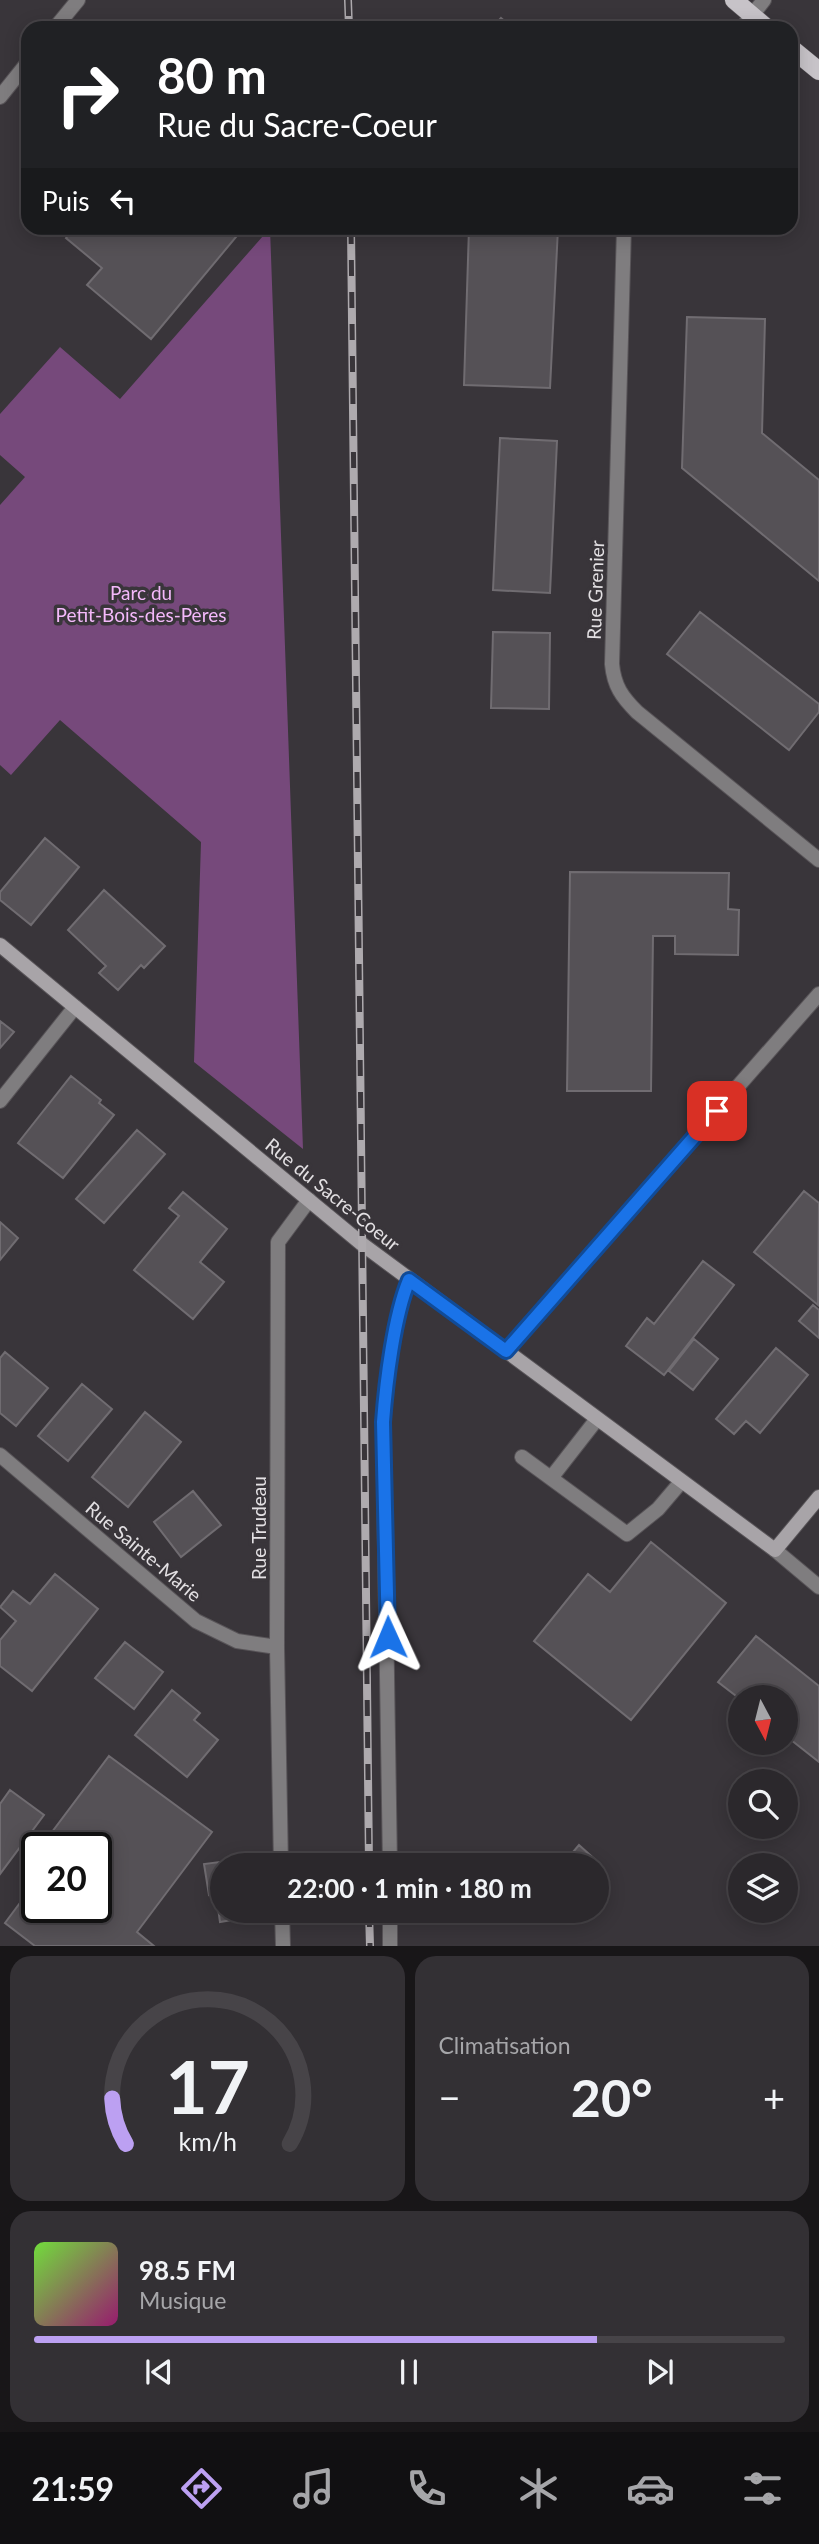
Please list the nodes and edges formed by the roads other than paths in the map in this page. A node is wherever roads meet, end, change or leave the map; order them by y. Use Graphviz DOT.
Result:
graph roads {
  1 [pos="78,0"];
  2 [pos="734,0"];
  3 [pos="764,0"];
  4 [pos="61,21"];
  5 [pos="747,21"];
  6 [pos="798,54"];
  7 [pos="21,71"];
  8 [pos="819,71"];
  9 [pos="0,97"];
  10 [pos="624,235"];
  11 [pos="819,860"];
  12 [pos="0,945"];
  13 [pos="819,994"];
  14 [pos="75,1007"];
  15 [pos="0,1101"];
  16 [pos="309,1200"];
  17 [pos="409,1280"];
  18 [pos="506,1351"];
  19 [pos="597,1419"];
  20 [pos="0,1455"];
  21 [pos="522,1457"];
  22 [pos="551,1478"];
  23 [pos="681,1482"];
  24 [pos="819,1497"];
  25 [pos="775,1550"];
  26 [pos="819,1587"];
  27 [pos="277,1647"];
  28 [pos="281,1853"];
  29 [pos="390,1853"];
  30 [pos="282,1923"];
  31 [pos="390,1923"];
  32 [pos="283,1945"];
  33 [pos="390,1945"];
  1 -- 4 [label="street"];
  2 -- 5 [label="main road"];
  3 -- 5 [label="street"];
  6 -- 8 [label="main road"];
  7 -- 9 [label="street"];
  10 -- 11 [label="street, Rue Grenier"];
  12 -- 14 [label="street, Rue du Sacre-Coeur"];
  13 -- 18 [label="street"];
  14 -- 15 [label="street"];
  14 -- 16 [label="street, Rue du Sacre-Coeur"];
  16 -- 17 [label="street, Rue du Sacre-Coeur"];
  16 -- 27 [label="street, Rue Trudeau"];
  17 -- 18 [label="street, Rue du Sacre-Coeur"];
  17 -- 29 [label="street"];
  18 -- 19 [label="street, Rue du Sacre-Coeur"];
  19 -- 22 [label="street"];
  19 -- 23 [label="street, Rue du Sacre-Coeur"];
  20 -- 27 [label="street, Rue Sainte-Marie"];
  21 -- 22 [label="street"];
  22 -- 23 [label="street"];
  23 -- 25 [label="street, Rue du Sacre-Coeur"];
  24 -- 25 [label="street"];
  25 -- 26 [label="street, Rue du Sacre-Coeur"];
  27 -- 28 [label="street, Rue Trudeau"];
  30 -- 32 [label="street"];
  31 -- 33 [label="street"];
}
